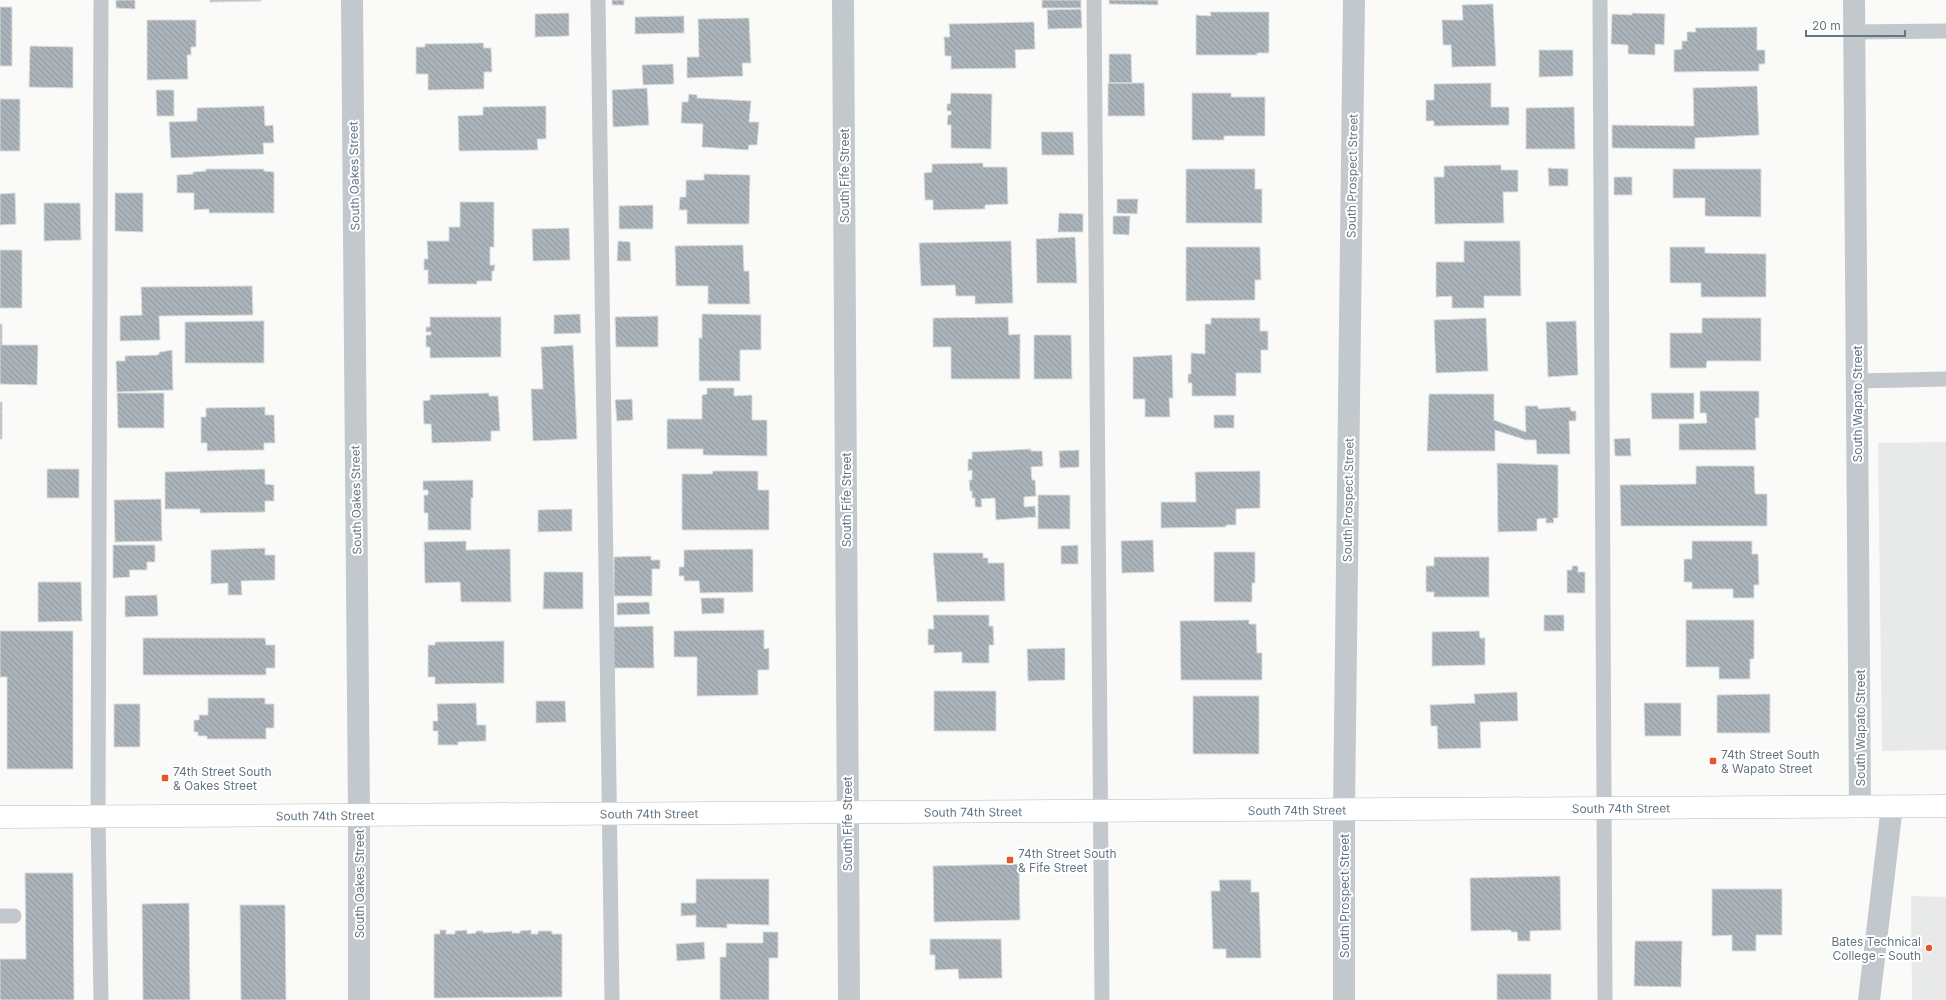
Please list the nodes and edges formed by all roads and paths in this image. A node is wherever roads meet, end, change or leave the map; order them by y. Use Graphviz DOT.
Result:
graph roads {
  1 [pos="101,0"];
  2 [pos="352,0"];
  3 [pos="598,0"];
  4 [pos="843,0"];
  5 [pos="1094,0"];
  6 [pos="1354,0"];
  7 [pos="1600,0"];
  8 [pos="1854,0"];
  9 [pos="1946,30"];
  10 [pos="1854,32"];
  11 [pos="1946,380"];
  12 [pos="1857,381"];
  13 [pos="1892,806"];
  14 [pos="1946,806"];
  15 [pos="1860,807"];
  16 [pos="1605,808"];
  17 [pos="1344,809"];
  18 [pos="1102,811"];
  19 [pos="847,813"];
  20 [pos="609,814"];
  21 [pos="359,815"];
  22 [pos="98,816"];
  23 [pos="0,817"];
  24 [pos="101,1000"];
  25 [pos="359,1000"];
  26 [pos="612,1000"];
  27 [pos="849,1000"];
  28 [pos="1102,1000"];
  29 [pos="1344,1000"];
  30 [pos="1605,1000"];
  31 [pos="1869,1000"];
  1 -- 22 [label="lane"];
  2 -- 21 [label="street, South Oakes Street"];
  3 -- 20 [label="lane"];
  4 -- 19 [label="street, South Fife Street"];
  5 -- 18 [label="lane"];
  6 -- 17 [label="street, South Prospect Street"];
  7 -- 16 [label="lane"];
  8 -- 10 [label="street, South Wapato Street"];
  9 -- 10 [label="lane"];
  10 -- 12 [label="street, South Wapato Street"];
  11 -- 12 [label="lane"];
  12 -- 15 [label="street, South Wapato Street"];
  13 -- 14 [label="main road, South 74th Street"];
  13 -- 15 [label="main road, South 74th Street"];
  13 -- 31 [label="street"];
  15 -- 16 [label="main road, South 74th Street"];
  16 -- 17 [label="main road, South 74th Street"];
  16 -- 30 [label="lane"];
  17 -- 18 [label="main road, South 74th Street"];
  17 -- 29 [label="street, South Prospect Street"];
  18 -- 19 [label="main road, South 74th Street"];
  18 -- 28 [label="lane"];
  19 -- 20 [label="main road, South 74th Street"];
  19 -- 27 [label="street, South Fife Street"];
  20 -- 21 [label="main road, South 74th Street"];
  20 -- 26 [label="lane"];
  21 -- 22 [label="main road, South 74th Street"];
  21 -- 25 [label="street, South Oakes Street"];
  22 -- 23 [label="main road, South 74th Street"];
  22 -- 24 [label="lane"];
}
